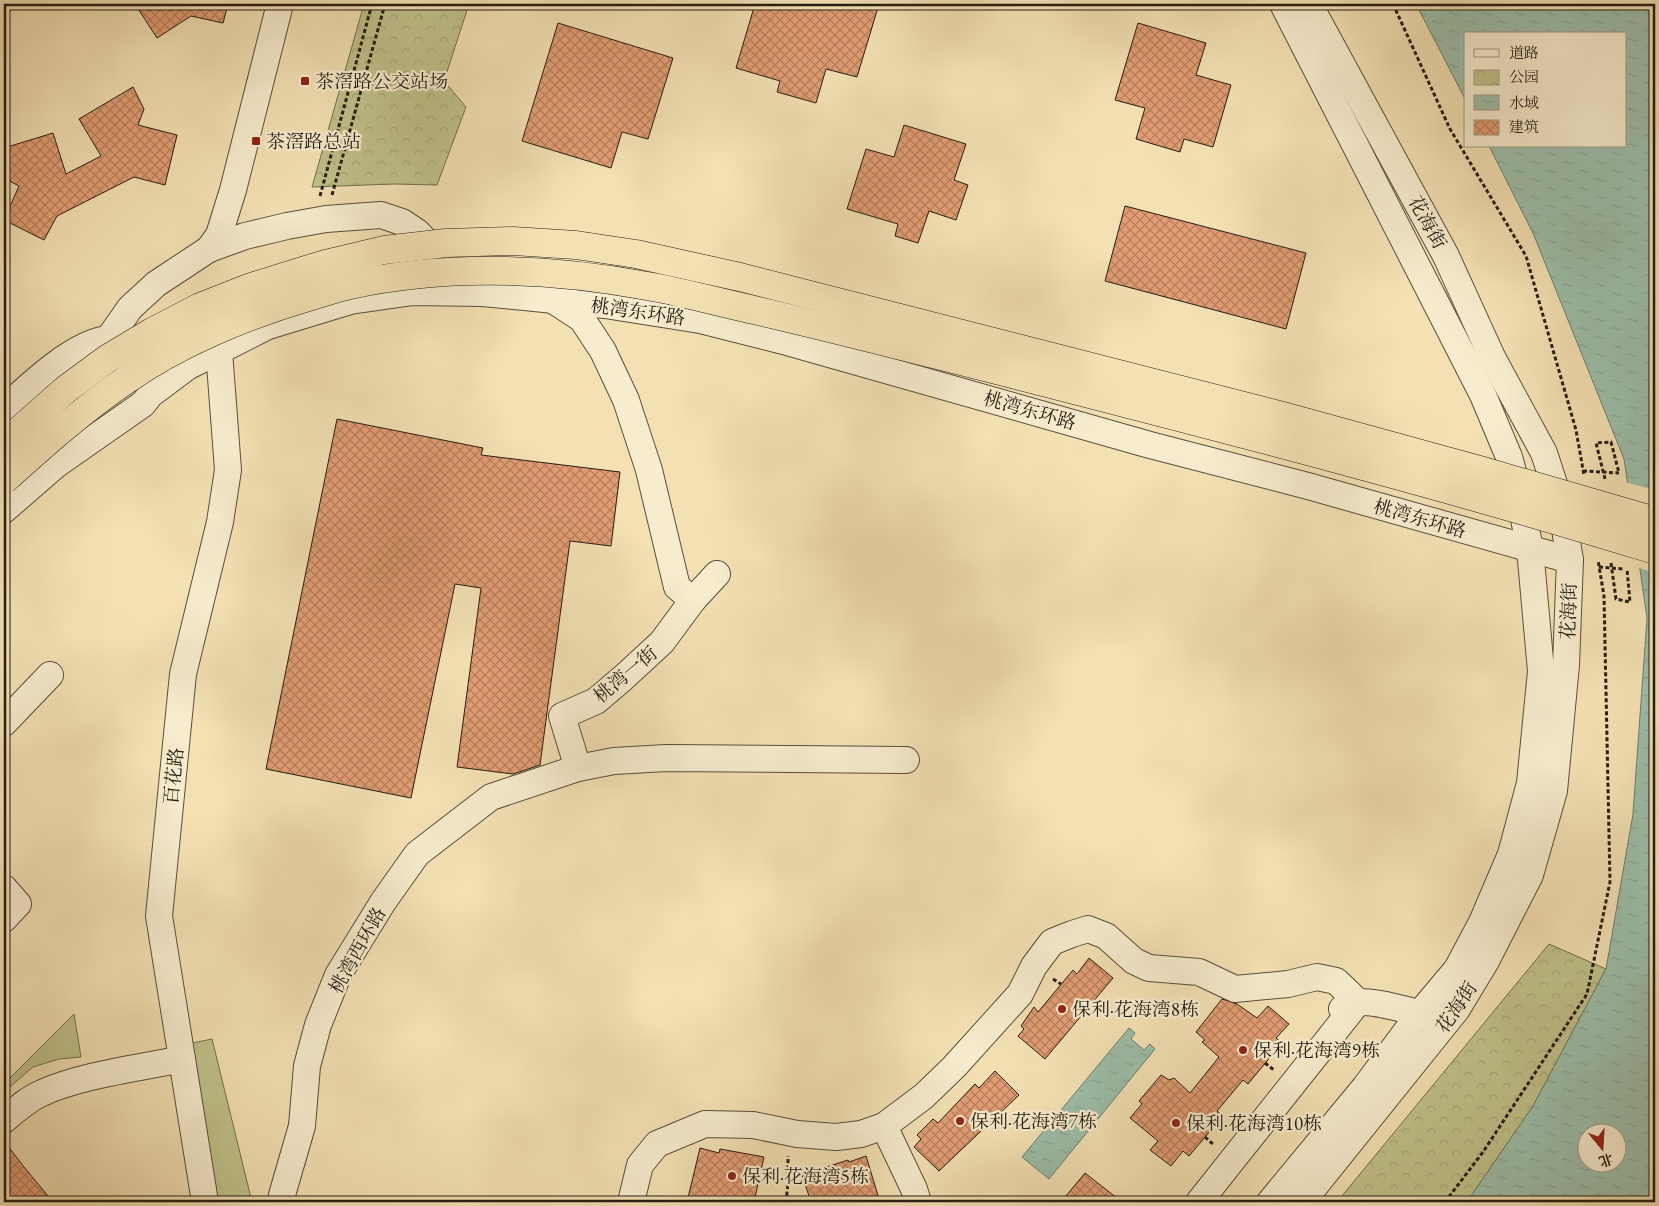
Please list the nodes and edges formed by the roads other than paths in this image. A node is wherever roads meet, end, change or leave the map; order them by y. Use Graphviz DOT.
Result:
graph roads {
  1 [pos="280,4"];
  2 [pos="1283,4"];
  3 [pos="1309,4"];
  4 [pos="365,216"];
  5 [pos="209,249"];
  6 [pos="483,293"];
  7 [pos="551,299"];
  8 [pos="350,301"];
  9 [pos="109,338"];
  10 [pos="219,351"];
  11 [pos="152,394"];
  12 [pos="4,409"];
  13 [pos="4,444"];
  14 [pos="4,480"];
  15 [pos="4,510"];
  16 [pos="1655,522"];
  17 [pos="1530,549"];
  18 [pos="1655,550"];
  19 [pos="1570,560"];
  20 [pos="717,574"];
  21 [pos="693,600"];
  22 [pos="50,675"];
  23 [pos="4,723"];
  24 [pos="906,760"];
  25 [pos="578,768"];
  26 [pos="4,888"];
  27 [pos="4,919"];
  28 [pos="1358,1002"];
  29 [pos="1420,1013"];
  30 [pos="1328,1015"];
  31 [pos="1447,1022"];
  32 [pos="182,1059"];
  33 [pos="4,1120"];
  34 [pos="884,1126"];
  35 [pos="206,1202"];
  36 [pos="282,1202"];
  37 [pos="631,1202"];
  38 [pos="918,1202"];
  39 [pos="1199,1202"];
  40 [pos="1270,1202"];
  41 [pos="1302,1202"];
  1 -- 5 [label="street"];
  2 -- 17 [label="street, 花海街"];
  3 -- 19 [label="street, 花海街"];
  4 -- 5 [label="street"];
  4 -- 6 [label="street"];
  4 -- 8 [label="street"];
  5 -- 9 [label="street"];
  6 -- 7 [label="street, 桃湾东环路"];
  6 -- 8 [label="street, 桃湾东环路"];
  7 -- 17 [label="street, 桃湾东环路"];
  7 -- 21 [label="street"];
  8 -- 10 [label="street"];
  9 -- 11 [label="street"];
  9 -- 12 [label="street"];
  10 -- 11 [label="street"];
  10 -- 32 [label="street, 百花路"];
  11 -- 15 [label="street"];
  13 -- 16 [label="main road, bridge"];
  14 -- 18 [label="main road, bridge"];
  17 -- 19 [label="street, 桃湾东环路"];
  17 -- 29 [label="street, 花海街"];
  19 -- 31 [label="street, 花海街"];
  20 -- 21 [label="street, 桃湾一街"];
  21 -- 25 [label="street, 桃湾一街"];
  22 -- 23 [label="street"];
  24 -- 25 [label="street"];
  25 -- 36 [label="street, 桃湾西环路"];
  26 -- 27 [label="street"];
  28 -- 29 [label="street"];
  28 -- 30 [label="street"];
  28 -- 34 [label="street"];
  28 -- 39 [label="street"];
  29 -- 31 [label="street"];
  29 -- 40 [label="street, 花海街"];
  31 -- 41 [label="street, 花海街"];
  32 -- 33 [label="street"];
  32 -- 35 [label="street, 百花路"];
  34 -- 37 [label="street"];
  34 -- 38 [label="street"];
}
